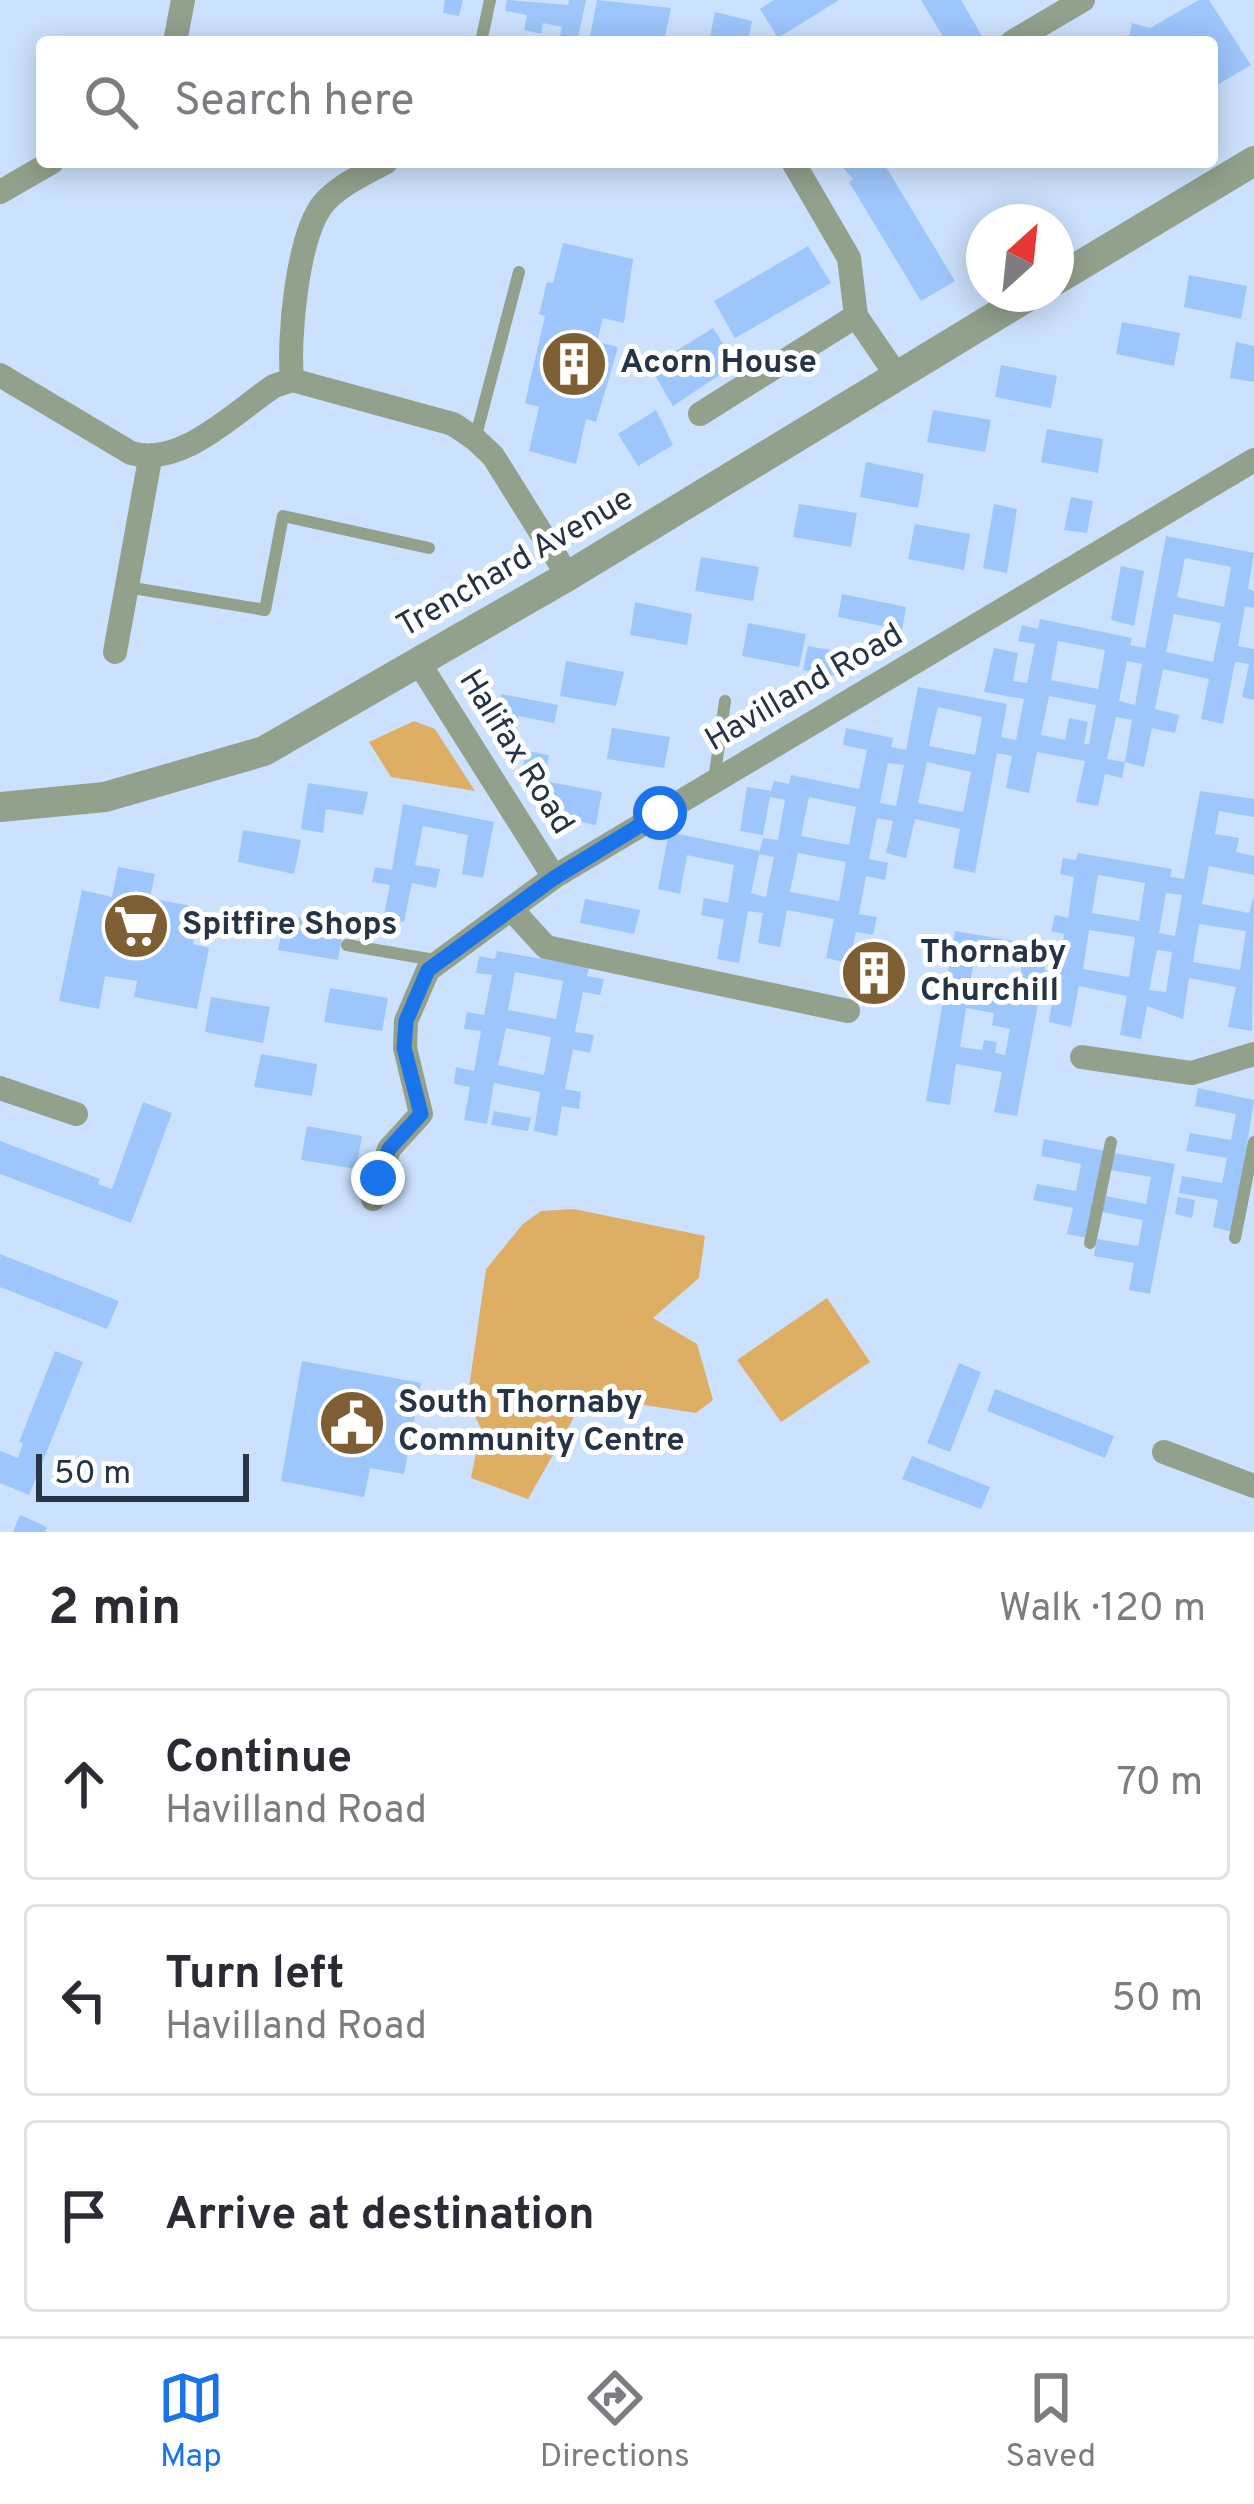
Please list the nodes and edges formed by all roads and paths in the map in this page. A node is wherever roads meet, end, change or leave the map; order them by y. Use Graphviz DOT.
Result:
graph roads {
  1 [pos="183,0"];
  2 [pos="490,0"];
  3 [pos="1083,0"];
  4 [pos="176,36"];
  5 [pos="482,36"];
  6 [pos="1022,36"];
  7 [pos="1254,160"];
  8 [pos="42,168"];
  9 [pos="376,168"];
  10 [pos="796,168"];
  11 [pos="0,192"];
  12 [pos="1074,269"];
  13 [pos="519,272"];
  14 [pos="1002,312"];
  15 [pos="856,316"];
  16 [pos="0,375"];
  17 [pos="897,376"];
  18 [pos="292,380"];
  19 [pos="700,414"];
  20 [pos="476,439"];
  21 [pos="150,459"];
  22 [pos="1254,460"];
  23 [pos="429,548"];
  24 [pos="568,576"];
  25 [pos="128,587"];
  26 [pos="115,652"];
  27 [pos="419,663"];
  28 [pos="725,701"];
  29 [pos="714,782"];
  30 [pos="0,807"];
  31 [pos="554,878"];
  32 [pos="511,909"];
  33 [pos="347,945"];
  34 [pos="440,961"];
  35 [pos="848,1011"];
  36 [pos="1082,1057"];
  37 [pos="1251,1061"];
  38 [pos="0,1088"];
  39 [pos="76,1114"];
  40 [pos="1111,1142"];
  41 [pos="1254,1142"];
  42 [pos="374,1199"];
  43 [pos="1235,1238"];
  44 [pos="1090,1243"];
  45 [pos="1164,1452"];
  46 [pos="1254,1486"];
  1 -- 4 [label="street"];
  2 -- 5 [label="lane"];
  3 -- 6 [label="street"];
  7 -- 12 [label="street"];
  8 -- 11 [label="street"];
  9 -- 18 [label="street"];
  10 -- 15 [label="street"];
  13 -- 20 [label="lane"];
  14 -- 17 [label="street, Trenchard Avenue"];
  15 -- 17 [label="street"];
  15 -- 19 [label="street"];
  16 -- 21 [label="street"];
  17 -- 24 [label="street, Trenchard Avenue"];
  18 -- 20 [label="street"];
  18 -- 21 [label="street"];
  20 -- 24 [label="street"];
  21 -- 25 [label="street"];
  22 -- 29 [label="street, Havilland Road"];
  23 -- 25 [label="lane"];
  24 -- 27 [label="street, Trenchard Avenue"];
  25 -- 26 [label="street"];
  27 -- 30 [label="street, Trenchard Avenue"];
  27 -- 31 [label="street, Halifax Road"];
  28 -- 29 [label="lane"];
  29 -- 31 [label="street, Havilland Road"];
  31 -- 32 [label="street, Havilland Road"];
  32 -- 34 [label="street, Havilland Road"];
  32 -- 35 [label="street"];
  33 -- 34 [label="lane"];
  34 -- 42 [label="street, Havilland Road"];
  36 -- 37 [label="street"];
  38 -- 39 [label="street"];
  40 -- 44 [label="lane"];
  41 -- 43 [label="lane"];
  45 -- 46 [label="street"];
}
